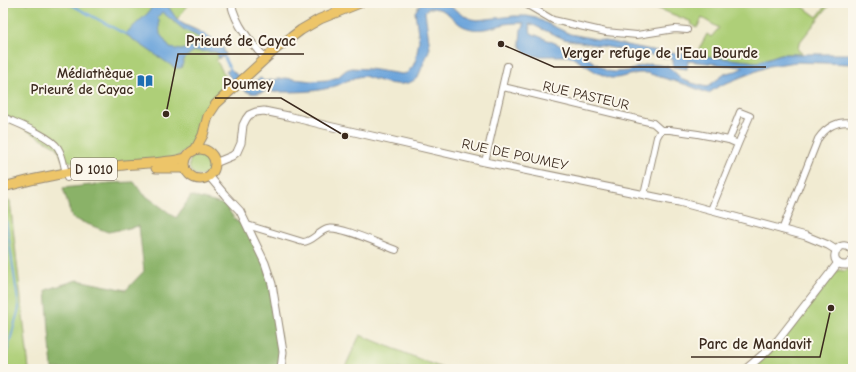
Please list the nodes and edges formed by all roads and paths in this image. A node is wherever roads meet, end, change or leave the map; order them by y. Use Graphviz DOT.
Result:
graph roads {
  1 [pos="231,3"];
  2 [pos="360,3"];
  3 [pos="524,3"];
  4 [pos="687,30"];
  5 [pos="266,59"];
  6 [pos="507,66"];
  7 [pos="503,87"];
  8 [pos="3,117"];
  9 [pos="853,123"];
  10 [pos="661,130"];
  11 [pos="203,135"];
  12 [pos="729,140"];
  13 [pos="738,144"];
  14 [pos="195,150"];
  15 [pos="206,151"];
  16 [pos="186,158"];
  17 [pos="485,162"];
  18 [pos="215,163"];
  19 [pos="185,168"];
  20 [pos="66,175"];
  21 [pos="209,176"];
  22 [pos="3,187"];
  23 [pos="3,192"];
  24 [pos="644,194"];
  25 [pos="711,210"];
  26 [pos="247,224"];
  27 [pos="782,230"];
  28 [pos="852,248"];
  29 [pos="396,250"];
  30 [pos="836,250"];
  31 [pos="853,262"];
  32 [pos="838,263"];
  33 [pos="281,369"];
  34 [pos="746,369"];
  1 -- 5 [label="street"];
  2 -- 5 [label="main road"];
  3 -- 4 [label="street"];
  5 -- 11 [label="main road"];
  6 -- 7 [label="street"];
  7 -- 10 [label="street, RUE PASTEUR"];
  7 -- 17 [label="street"];
  8 -- 20 [label="street"];
  9 -- 27 [label="street"];
  10 -- 12 [label="street, RUE PASTEUR"];
  10 -- 24 [label="street"];
  11 -- 14 [label="main road"];
  11 -- 15 [label="main road"];
  12 -- 13 [label="street, RUE PASTEUR"];
  12 -- 13 [label="street"];
  13 -- 25 [label="street"];
  14 -- 15 [label="main road"];
  14 -- 16 [label="main road"];
  15 -- 18 [label="main road"];
  16 -- 19 [label="main road"];
  16 -- 20 [label="main road, D 1010"];
  17 -- 18 [label="street, RUE DE POUMEY"];
  17 -- 24 [label="street, RUE DE POUMEY"];
  18 -- 21 [label="main road"];
  19 -- 20 [label="main road, D 1010"];
  19 -- 21 [label="main road"];
  20 -- 22 [label="main road, D 1010"];
  20 -- 23 [label="main road, D 1010"];
  21 -- 26 [label="street"];
  24 -- 25 [label="street, RUE DE POUMEY"];
  25 -- 27 [label="street, RUE DE POUMEY"];
  26 -- 29 [label="street"];
  26 -- 33 [label="street"];
  27 -- 30 [label="street, RUE DE POUMEY"];
  28 -- 30 [label="street"];
  30 -- 32 [label="street"];
  31 -- 32 [label="street"];
  32 -- 34 [label="street"];
}
